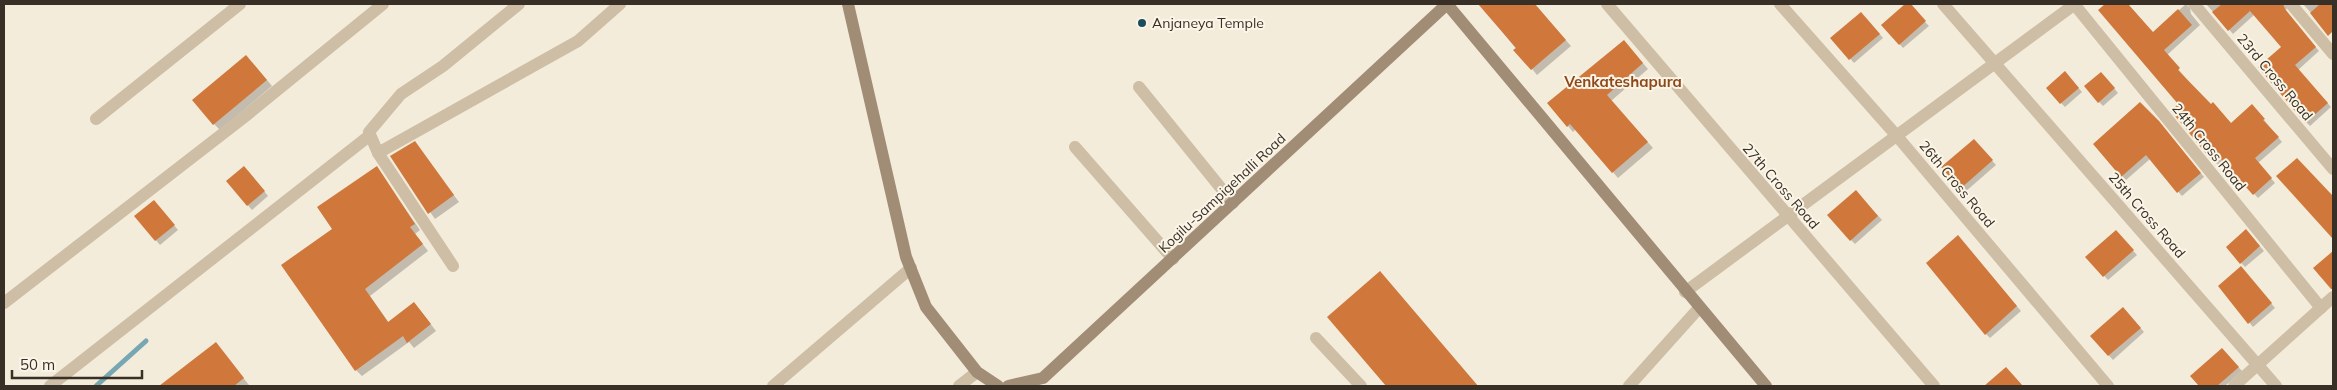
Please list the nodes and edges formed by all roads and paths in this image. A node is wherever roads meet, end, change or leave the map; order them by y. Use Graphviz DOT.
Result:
graph roads {
  1 [pos="240,4"];
  2 [pos="383,4"];
  3 [pos="519,4"];
  4 [pos="620,4"];
  5 [pos="848,4"];
  6 [pos="1447,4"];
  7 [pos="1607,4"];
  8 [pos="1780,4"];
  9 [pos="1943,4"];
  10 [pos="2074,4"];
  11 [pos="2194,4"];
  12 [pos="2291,4"];
  13 [pos="2333,54"];
  14 [pos="1995,63"];
  15 [pos="1139,87"];
  16 [pos="96,119"];
  17 [pos="1896,135"];
  18 [pos="369,136"];
  19 [pos="1075,147"];
  20 [pos="378,153"];
  21 [pos="2333,169"];
  22 [pos="1233,203"];
  23 [pos="1788,216"];
  24 [pos="1173,259"];
  25 [pos="453,266"];
  26 [pos="911,268"];
  27 [pos="1685,292"];
  28 [pos="2333,298"];
  29 [pos="4,303"];
  30 [pos="1699,308"];
  31 [pos="2321,308"];
  32 [pos="1316,338"];
  33 [pos="2259,366"];
  34 [pos="977,372"];
  35 [pos="50,386"];
  36 [pos="773,386"];
  37 [pos="959,386"];
  38 [pos="998,386"];
  39 [pos="1008,386"];
  40 [pos="1361,386"];
  41 [pos="1629,386"];
  42 [pos="1766,386"];
  43 [pos="1934,386"];
  44 [pos="2108,386"];
  45 [pos="2234,386"];
  46 [pos="2276,386"];
  1 -- 16 [label="street"];
  2 -- 29 [label="street"];
  3 -- 18 [label="street"];
  4 -- 20 [label="street"];
  5 -- 26 [label="street"];
  6 -- 22 [label="street, Kogilu-Sampigehalli Road"];
  6 -- 27 [label="street"];
  7 -- 23 [label="street, 27th Cross Road"];
  8 -- 17 [label="street, 26th Cross Road"];
  9 -- 14 [label="street, 25th Cross Road"];
  10 -- 14 [label="street"];
  10 -- 31 [label="street, 24th Cross Road"];
  11 -- 21 [label="street, 23rd Cross Road"];
  12 -- 13 [label="street"];
  14 -- 17 [label="street"];
  14 -- 33 [label="street, 25th Cross Road"];
  15 -- 22 [label="street"];
  17 -- 23 [label="street"];
  17 -- 44 [label="street, 26th Cross Road"];
  18 -- 20 [label="street"];
  18 -- 35 [label="street"];
  19 -- 24 [label="street"];
  20 -- 25 [label="street"];
  22 -- 24 [label="street, Kogilu-Sampigehalli Road"];
  23 -- 27 [label="street"];
  23 -- 43 [label="street, 27th Cross Road"];
  24 -- 39 [label="street, Kogilu-Sampigehalli Road"];
  26 -- 34 [label="street"];
  26 -- 36 [label="street"];
  27 -- 30 [label="street"];
  28 -- 31 [label="street"];
  30 -- 41 [label="street"];
  30 -- 42 [label="street"];
  31 -- 33 [label="street"];
  32 -- 40 [label="street"];
  33 -- 45 [label="street"];
  33 -- 46 [label="street, 25th Cross Road"];
  34 -- 37 [label="street"];
  34 -- 38 [label="street"];
}
